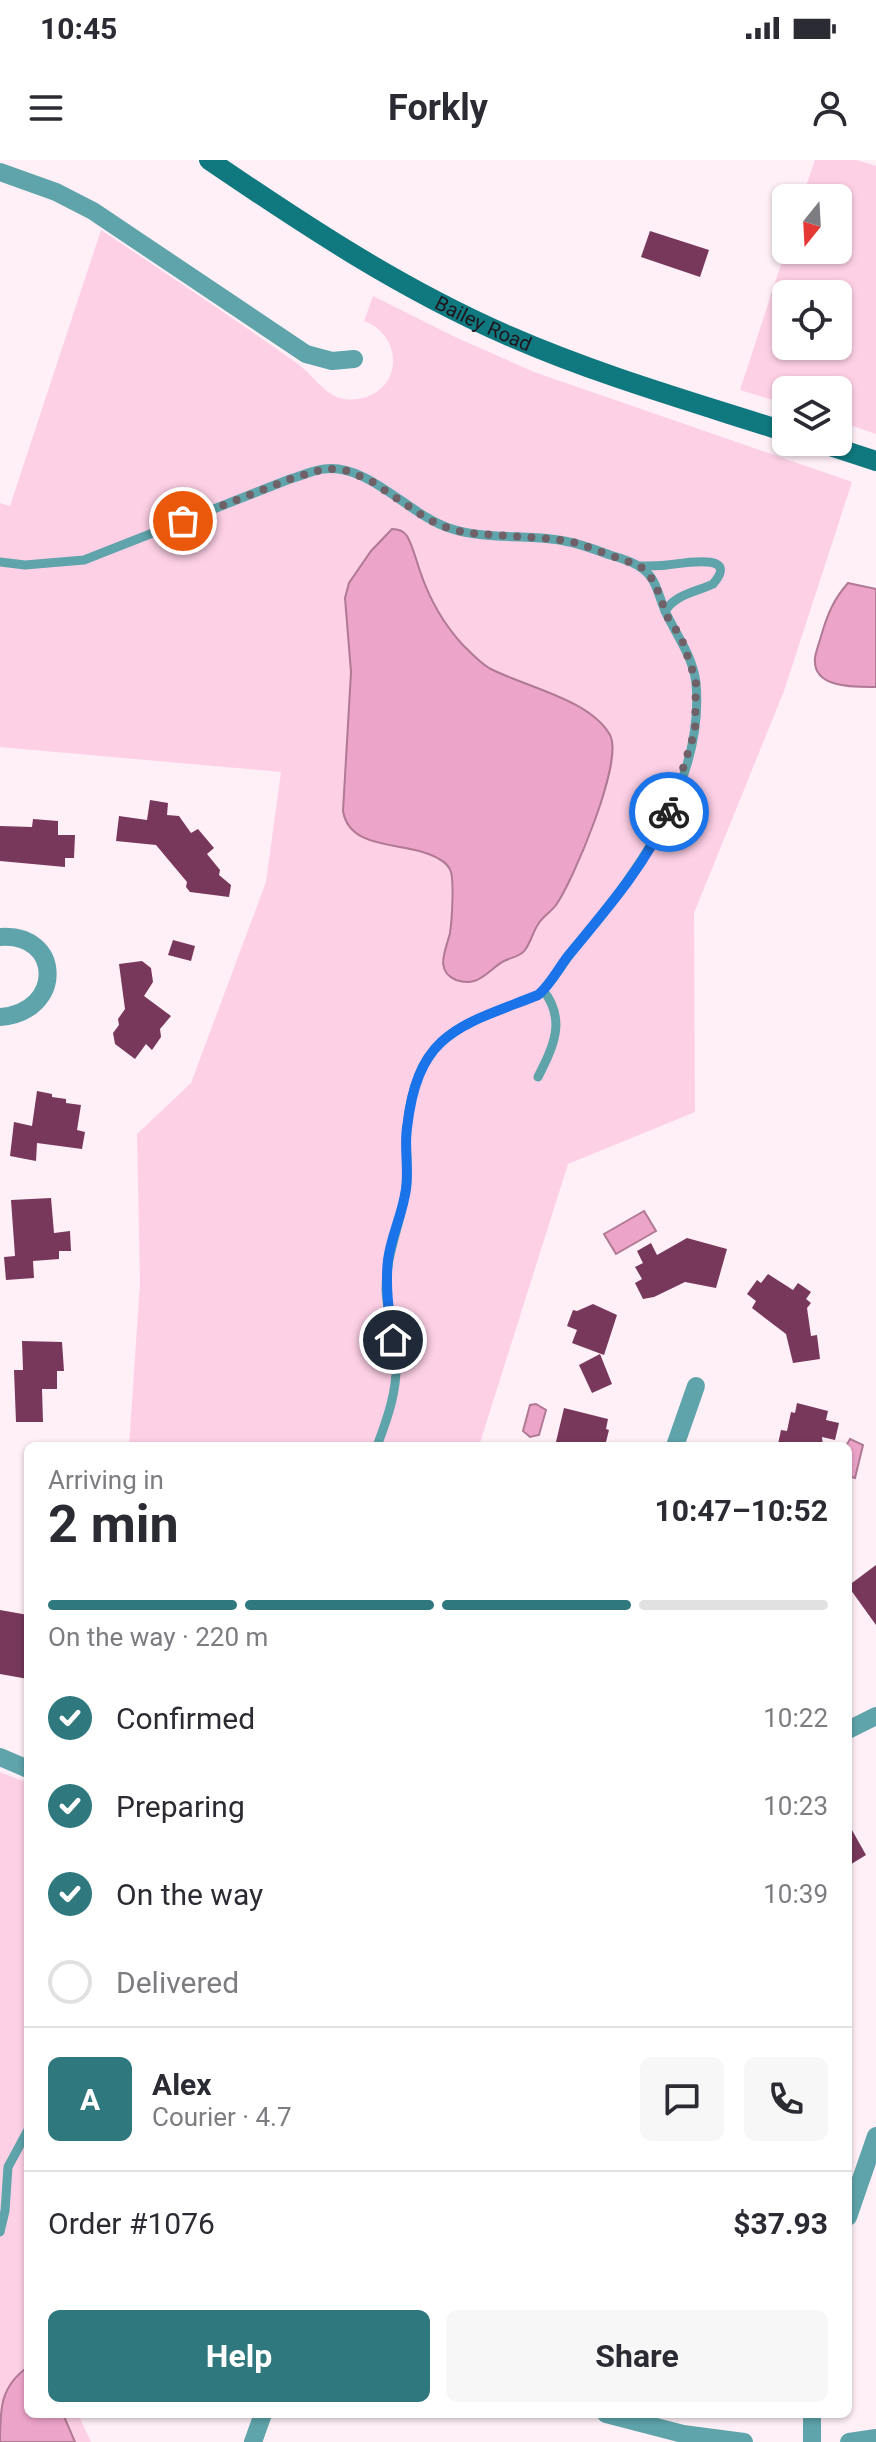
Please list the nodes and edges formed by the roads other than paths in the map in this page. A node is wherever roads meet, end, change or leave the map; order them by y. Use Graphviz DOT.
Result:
graph roads {
  1 [pos="209,160"];
  2 [pos="0,172"];
  3 [pos="354,359"];
  4 [pos="772,427"];
  5 [pos="852,453"];
  6 [pos="876,461"];
  7 [pos="0,562"];
  8 [pos="640,566"];
  9 [pos="665,611"];
  10 [pos="0,937"];
  11 [pos="543,990"];
  12 [pos="0,1017"];
  13 [pos="538,1077"];
  14 [pos="696,1386"];
  15 [pos="378,1442"];
  16 [pos="676,1442"];
  17 [pos="876,1716"];
  18 [pos="852,1728"];
  19 [pos="0,1757"];
  20 [pos="24,1767"];
  21 [pos="876,2136"];
  22 [pos="24,2137"];
  23 [pos="852,2205"];
  24 [pos="0,2232"];
  25 [pos="262,2418"];
  26 [pos="621,2418"];
  27 [pos="812,2418"];
  28 [pos="876,2438"];
  29 [pos="253,2442"];
  30 [pos="744,2442"];
  31 [pos="812,2442"];
  32 [pos="849,2442"];
  1 -- 4 [label="main road, Bailey Road"];
  2 -- 3 [label="street"];
  5 -- 6 [label="main road"];
  7 -- 8 [label="lane"];
  8 -- 9 [label="lane"];
  8 -- 9 [label="lane"];
  9 -- 11 [label="lane"];
  10 -- 12 [label="street"];
  11 -- 13 [label="lane"];
  11 -- 15 [label="lane"];
  14 -- 16 [label="street"];
  17 -- 18 [label="street"];
  19 -- 20 [label="street"];
  21 -- 23 [label="street"];
  22 -- 24 [label="lane"];
  25 -- 29 [label="street"];
  26 -- 30 [label="street"];
  27 -- 31 [label="street"];
  28 -- 32 [label="street"];
}
